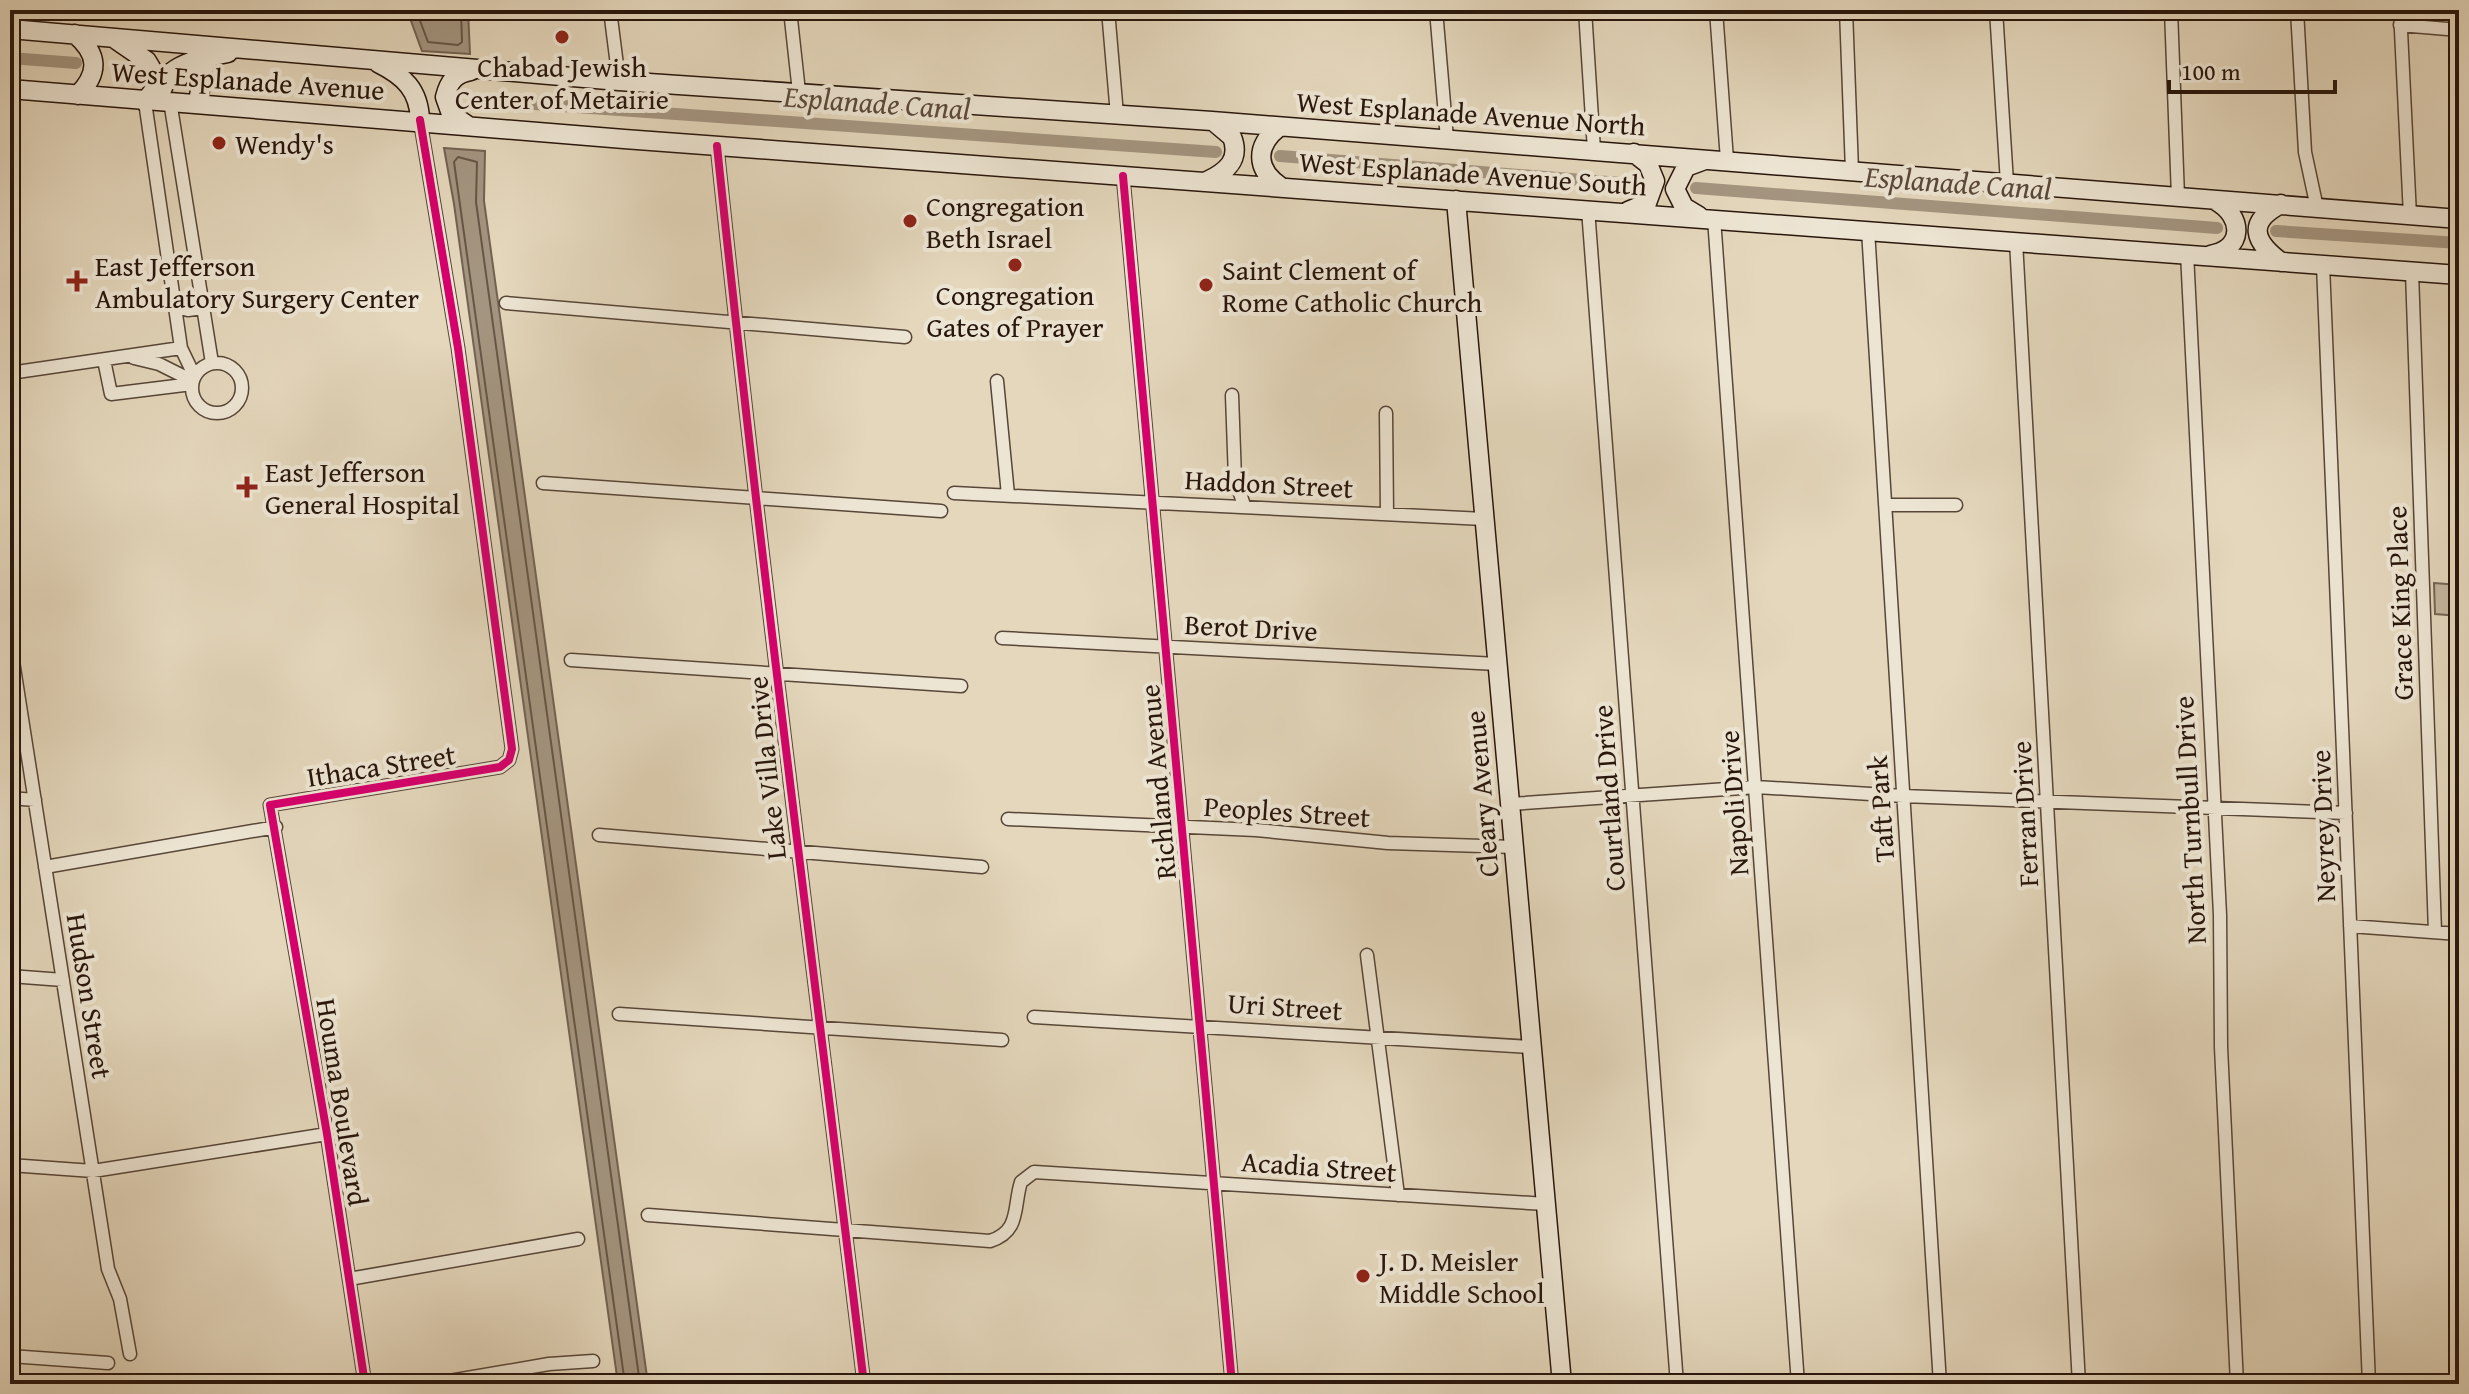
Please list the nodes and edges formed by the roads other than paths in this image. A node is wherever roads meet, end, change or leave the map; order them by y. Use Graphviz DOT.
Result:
graph roads {
  1 [pos="610,10"];
  2 [pos="790,10"];
  3 [pos="1108,10"];
  4 [pos="1436,10"];
  5 [pos="1585,10"];
  6 [pos="1716,10"];
  7 [pos="1846,10"];
  8 [pos="1996,10"];
  9 [pos="2171,10"];
  10 [pos="2297,10"];
  11 [pos="2400,10"];
  12 [pos="2400,25"];
  13 [pos="10,29"];
  14 [pos="2459,30"];
  15 [pos="75,34"];
  16 [pos="112,37"];
  17 [pos="250,49"];
  18 [pos="209,57"];
  19 [pos="369,59"];
  20 [pos="478,70"];
  21 [pos="159,81"];
  22 [pos="619,81"];
  23 [pos="10,89"];
  24 [pos="799,92"];
  25 [pos="78,95"];
  26 [pos="170,101"];
  27 [pos="145,102"];
  28 [pos="198,103"];
  29 [pos="1117,115"];
  30 [pos="420,120"];
  31 [pos="1212,121"];
  32 [pos="475,125"];
  33 [pos="1279,127"];
  34 [pos="1447,139"];
  35 [pos="717,146"];
  36 [pos="1594,150"];
  37 [pos="1634,153"];
  38 [pos="1708,159"];
  39 [pos="1727,160"];
  40 [pos="1852,171"];
  41 [pos="1123,176"];
  42 [pos="1207,181"];
  43 [pos="2007,183"];
  44 [pos="1281,187"];
  45 [pos="2178,197"];
  46 [pos="1456,200"];
  47 [pos="2214,200"];
  48 [pos="2281,204"];
  49 [pos="2317,208"];
  50 [pos="1588,209"];
  51 [pos="1626,212"];
  52 [pos="2410,216"];
  53 [pos="1707,218"];
  54 [pos="2459,219"];
  55 [pos="1868,230"];
  56 [pos="2016,241"];
  57 [pos="2187,253"];
  58 [pos="2207,255"];
  59 [pos="2281,262"];
  60 [pos="2323,265"];
  61 [pos="2412,272"];
  62 [pos="2459,275"];
  63 [pos="506,303"];
  64 [pos="174,306"];
  65 [pos="203,308"];
  66 [pos="735,322"];
  67 [pos="905,337"];
  68 [pos="181,348"];
  69 [pos="127,356"];
  70 [pos="104,360"];
  71 [pos="212,363"];
  72 [pos="10,373"];
  73 [pos="192,379"];
  74 [pos="997,381"];
  75 [pos="1232,395"];
  76 [pos="1386,413"];
  77 [pos="543,483"];
  78 [pos="954,493"];
  79 [pos="1008,495"];
  80 [pos="759,500"];
  81 [pos="1154,500"];
  82 [pos="1244,505"];
  83 [pos="1885,505"];
  84 [pos="1956,505"];
  85 [pos="941,511"];
  86 [pos="1387,514"];
  87 [pos="1484,519"];
  88 [pos="1002,638"];
  89 [pos="10,642"];
  90 [pos="1166,646"];
  91 [pos="571,660"];
  92 [pos="1497,664"];
  93 [pos="778,674"];
  94 [pos="961,686"];
  95 [pos="1756,787"];
  96 [pos="1632,794"];
  97 [pos="1903,796"];
  98 [pos="10,798"];
  99 [pos="35,800"];
  100 [pos="2047,801"];
  101 [pos="1510,804"];
  102 [pos="2213,808"];
  103 [pos="2346,813"];
  104 [pos="1008,819"];
  105 [pos="276,827"];
  106 [pos="1184,827"];
  107 [pos="599,835"];
  108 [pos="1514,847"];
  109 [pos="797,852"];
  110 [pos="45,867"];
  111 [pos="982,867"];
  112 [pos="2350,926"];
  113 [pos="2435,932"];
  114 [pos="2459,934"];
  115 [pos="1367,955"];
  116 [pos="10,976"];
  117 [pos="63,980"];
  118 [pos="619,1014"];
  119 [pos="1034,1017"];
  120 [pos="1201,1025"];
  121 [pos="822,1028"];
  122 [pos="1377,1036"];
  123 [pos="1002,1040"];
  124 [pos="1532,1047"];
  125 [pos="327,1134"];
  126 [pos="10,1165"];
  127 [pos="93,1171"];
  128 [pos="1215,1183"];
  129 [pos="1398,1195"];
  130 [pos="1546,1204"];
  131 [pos="648,1215"];
  132 [pos="845,1231"];
  133 [pos="578,1239"];
  134 [pos="349,1279"];
  135 [pos="130,1354"];
  136 [pos="10,1356"];
  137 [pos="593,1361"];
  138 [pos="108,1363"];
  139 [pos="365,1384"];
  140 [pos="432,1384"];
  141 [pos="864,1384"];
  142 [pos="1232,1384"];
  143 [pos="1562,1384"];
  144 [pos="1677,1384"];
  145 [pos="1798,1384"];
  146 [pos="1939,1384"];
  147 [pos="2079,1384"];
  148 [pos="2237,1384"];
  149 [pos="2369,1384"];
  1 -- 22 [label="street"];
  2 -- 24 [label="street"];
  3 -- 29 [label="street"];
  4 -- 34 [label="street"];
  5 -- 36 [label="street"];
  6 -- 39 [label="street"];
  7 -- 40 [label="street"];
  8 -- 43 [label="street"];
  9 -- 45 [label="street"];
  10 -- 49 [label="street"];
  11 -- 12 [label="street"];
  12 -- 14 [label="street"];
  12 -- 52 [label="street"];
  13 -- 15 [label="main road, West Esplanade Avenue"];
  15 -- 16 [label="main road, West Esplanade Avenue"];
  15 -- 25 [label="main road"];
  16 -- 17 [label="main road, West Esplanade Avenue"];
  16 -- 21 [label="main road"];
  17 -- 18 [label="main road"];
  17 -- 19 [label="main road, West Esplanade Avenue"];
  18 -- 21 [label="main road"];
  18 -- 28 [label="main road"];
  19 -- 20 [label="main road, West Esplanade Avenue"];
  19 -- 30 [label="main road"];
  20 -- 22 [label="main road, West Esplanade Avenue North"];
  20 -- 32 [label="main road"];
  21 -- 26 [label="main road"];
  21 -- 27 [label="main road"];
  22 -- 24 [label="main road, West Esplanade Avenue North"];
  23 -- 25 [label="main road, West Esplanade Avenue"];
  24 -- 29 [label="main road, West Esplanade Avenue North"];
  25 -- 27 [label="main road, West Esplanade Avenue"];
  26 -- 27 [label="main road, West Esplanade Avenue"];
  26 -- 28 [label="main road, West Esplanade Avenue"];
  26 -- 65 [label="street"];
  27 -- 64 [label="street"];
  28 -- 30 [label="main road, West Esplanade Avenue"];
  29 -- 31 [label="main road, West Esplanade Avenue North"];
  30 -- 32 [label="main road, West Esplanade Avenue"];
  30 -- 105 [label="street, Ithaca Street"];
  31 -- 33 [label="main road, West Esplanade Avenue North"];
  31 -- 42 [label="main road"];
  32 -- 35 [label="main road, West Esplanade Avenue South"];
  33 -- 34 [label="main road, West Esplanade Avenue North"];
  33 -- 44 [label="main road"];
  34 -- 36 [label="main road, West Esplanade Avenue North"];
  35 -- 41 [label="main road, West Esplanade Avenue South"];
  35 -- 66 [label="street, Lake Villa Drive"];
  36 -- 37 [label="main road, West Esplanade Avenue North"];
  37 -- 38 [label="main road, West Esplanade Avenue North"];
  37 -- 51 [label="main road"];
  38 -- 39 [label="main road, West Esplanade Avenue North"];
  38 -- 53 [label="main road"];
  39 -- 40 [label="main road, West Esplanade Avenue North"];
  40 -- 43 [label="main road, West Esplanade Avenue North"];
  41 -- 42 [label="main road, West Esplanade Avenue South"];
  41 -- 81 [label="street, Richland Avenue"];
  42 -- 44 [label="main road, West Esplanade Avenue South"];
  43 -- 45 [label="main road, West Esplanade Avenue North"];
  44 -- 46 [label="main road, West Esplanade Avenue South"];
  45 -- 47 [label="main road, West Esplanade Avenue North"];
  46 -- 50 [label="main road, West Esplanade Avenue South"];
  46 -- 87 [label="main road, Cleary Avenue"];
  47 -- 48 [label="main road, West Esplanade Avenue North"];
  47 -- 58 [label="main road"];
  48 -- 49 [label="main road, West Esplanade Avenue North"];
  48 -- 59 [label="main road"];
  49 -- 52 [label="main road, West Esplanade Avenue North"];
  50 -- 51 [label="main road, West Esplanade Avenue South"];
  50 -- 96 [label="street, Courtland Drive"];
  51 -- 53 [label="main road, West Esplanade Avenue South"];
  52 -- 54 [label="main road, West Esplanade Avenue North"];
  53 -- 55 [label="main road, West Esplanade Avenue South"];
  53 -- 95 [label="street, Napoli Drive"];
  55 -- 56 [label="main road, West Esplanade Avenue South"];
  55 -- 83 [label="street, Taft Park"];
  56 -- 57 [label="main road, West Esplanade Avenue South"];
  56 -- 100 [label="street, Ferran Drive"];
  57 -- 58 [label="main road, West Esplanade Avenue South"];
  57 -- 102 [label="street, North Turnbull Drive"];
  58 -- 59 [label="main road, West Esplanade Avenue South"];
  59 -- 60 [label="main road, West Esplanade Avenue South"];
  60 -- 61 [label="main road, West Esplanade Avenue South"];
  60 -- 103 [label="street, Neyrey Drive"];
  61 -- 62 [label="main road, West Esplanade Avenue South"];
  61 -- 113 [label="street, Grace King Place"];
  63 -- 66 [label="street"];
  64 -- 65 [label="street"];
  64 -- 68 [label="street"];
  65 -- 71 [label="street"];
  66 -- 67 [label="street"];
  66 -- 80 [label="street, Lake Villa Drive"];
  68 -- 69 [label="street"];
  68 -- 73 [label="street"];
  69 -- 70 [label="street"];
  69 -- 73 [label="street"];
  70 -- 72 [label="street"];
  70 -- 73 [label="street"];
  71 -- 73 [label="street"];
  71 -- 73 [label="street"];
  74 -- 79 [label="street"];
  75 -- 82 [label="street"];
  76 -- 86 [label="street"];
  77 -- 80 [label="street"];
  78 -- 79 [label="street, Haddon Street"];
  79 -- 81 [label="street, Haddon Street"];
  80 -- 85 [label="street"];
  80 -- 93 [label="street, Lake Villa Drive"];
  81 -- 82 [label="street, Haddon Street"];
  81 -- 90 [label="street, Richland Avenue"];
  82 -- 86 [label="street, Haddon Street"];
  83 -- 84 [label="street"];
  83 -- 97 [label="street, Taft Park"];
  86 -- 87 [label="street, Haddon Street"];
  87 -- 92 [label="main road, Cleary Avenue"];
  88 -- 90 [label="street, Berot Drive"];
  89 -- 99 [label="street, Hudson Street"];
  90 -- 92 [label="street, Berot Drive"];
  90 -- 106 [label="street, Richland Avenue"];
  91 -- 93 [label="street"];
  92 -- 101 [label="main road, Cleary Avenue"];
  93 -- 94 [label="street"];
  93 -- 109 [label="street, Lake Villa Drive"];
  95 -- 96 [label="street"];
  95 -- 97 [label="street"];
  95 -- 145 [label="street, Napoli Drive"];
  96 -- 101 [label="street"];
  96 -- 144 [label="street, Courtland Drive"];
  97 -- 100 [label="street"];
  97 -- 146 [label="street, Taft Park"];
  98 -- 99 [label="street"];
  99 -- 110 [label="street, Hudson Street"];
  100 -- 102 [label="street"];
  100 -- 147 [label="street, Ferran Drive"];
  101 -- 108 [label="main road, Cleary Avenue"];
  102 -- 103 [label="street"];
  102 -- 148 [label="street, North Turnbull Drive"];
  103 -- 112 [label="street, Neyrey Drive"];
  104 -- 106 [label="street, Peoples Street"];
  105 -- 110 [label="street"];
  105 -- 125 [label="street, Houma Boulevard"];
  106 -- 108 [label="street, Peoples Street"];
  106 -- 120 [label="street, Richland Avenue"];
  107 -- 109 [label="street"];
  108 -- 124 [label="main road, Cleary Avenue"];
  109 -- 111 [label="street"];
  109 -- 121 [label="street, Lake Villa Drive"];
  110 -- 117 [label="street, Hudson Street"];
  112 -- 113 [label="street"];
  112 -- 149 [label="street, Neyrey Drive"];
  113 -- 114 [label="street"];
  115 -- 122 [label="street"];
  116 -- 117 [label="street"];
  117 -- 127 [label="street, Hudson Street"];
  118 -- 121 [label="street"];
  119 -- 120 [label="street, Uri Street"];
  120 -- 122 [label="street, Uri Street"];
  120 -- 128 [label="street, Richland Avenue"];
  121 -- 123 [label="street"];
  121 -- 132 [label="street, Lake Villa Drive"];
  122 -- 124 [label="street, Uri Street"];
  122 -- 129 [label="street"];
  124 -- 130 [label="main road, Cleary Avenue"];
  125 -- 127 [label="street"];
  125 -- 134 [label="street, Houma Boulevard"];
  126 -- 127 [label="street"];
  127 -- 135 [label="street, Hudson Street"];
  128 -- 129 [label="street, Acadia Street"];
  128 -- 132 [label="street, Acadia Street"];
  128 -- 142 [label="street, Richland Avenue"];
  129 -- 130 [label="street, Acadia Street"];
  130 -- 143 [label="main road, Cleary Avenue"];
  131 -- 132 [label="street"];
  132 -- 141 [label="street, Lake Villa Drive"];
  133 -- 134 [label="street"];
  134 -- 139 [label="street, Houma Boulevard"];
  136 -- 138 [label="street"];
  137 -- 140 [label="street"];
}
